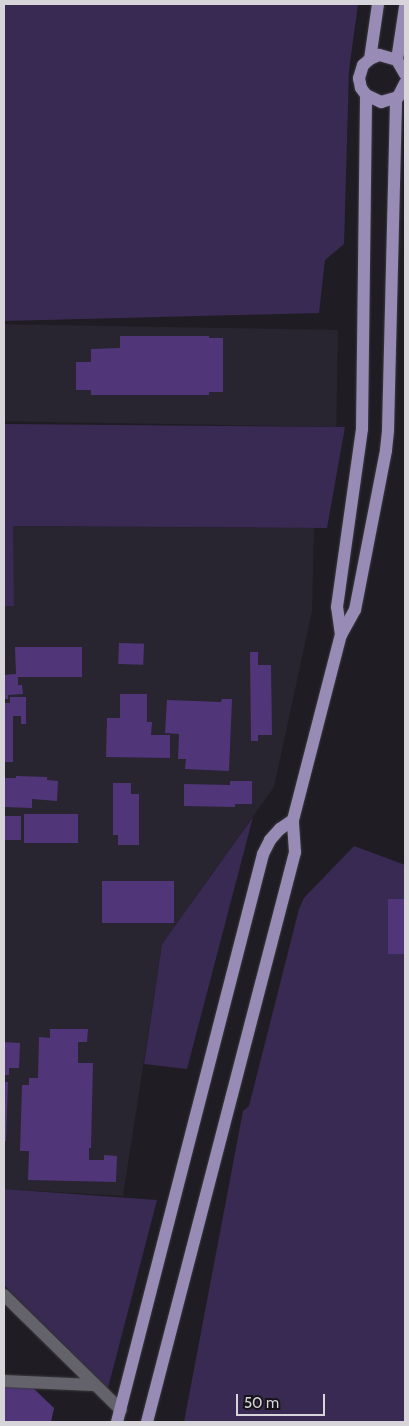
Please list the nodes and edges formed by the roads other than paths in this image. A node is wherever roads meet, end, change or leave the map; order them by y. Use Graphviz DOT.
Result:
graph roads {
  1 [pos="378,4"];
  2 [pos="405,8"];
  3 [pos="370,58"];
  4 [pos="397,60"];
  5 [pos="405,74"];
  6 [pos="405,84"];
  7 [pos="366,95"];
  8 [pos="396,98"];
  9 [pos="341,635"];
  10 [pos="293,820"];
  11 [pos="5,1297"];
  12 [pos="4,1381"];
  13 [pos="93,1385"];
  14 [pos="119,1416"];
  15 [pos="147,1422"];
  1 -- 3 [label="main road"];
  2 -- 4 [label="main road"];
  3 -- 4 [label="main road"];
  3 -- 7 [label="main road"];
  4 -- 5 [label="main road"];
  6 -- 8 [label="main road"];
  7 -- 8 [label="main road"];
  7 -- 9 [label="main road"];
  8 -- 9 [label="main road"];
  9 -- 10 [label="main road"];
  10 -- 14 [label="main road"];
  10 -- 15 [label="main road"];
  11 -- 13 [label="street"];
  12 -- 13 [label="street"];
  13 -- 14 [label="street"];
}
